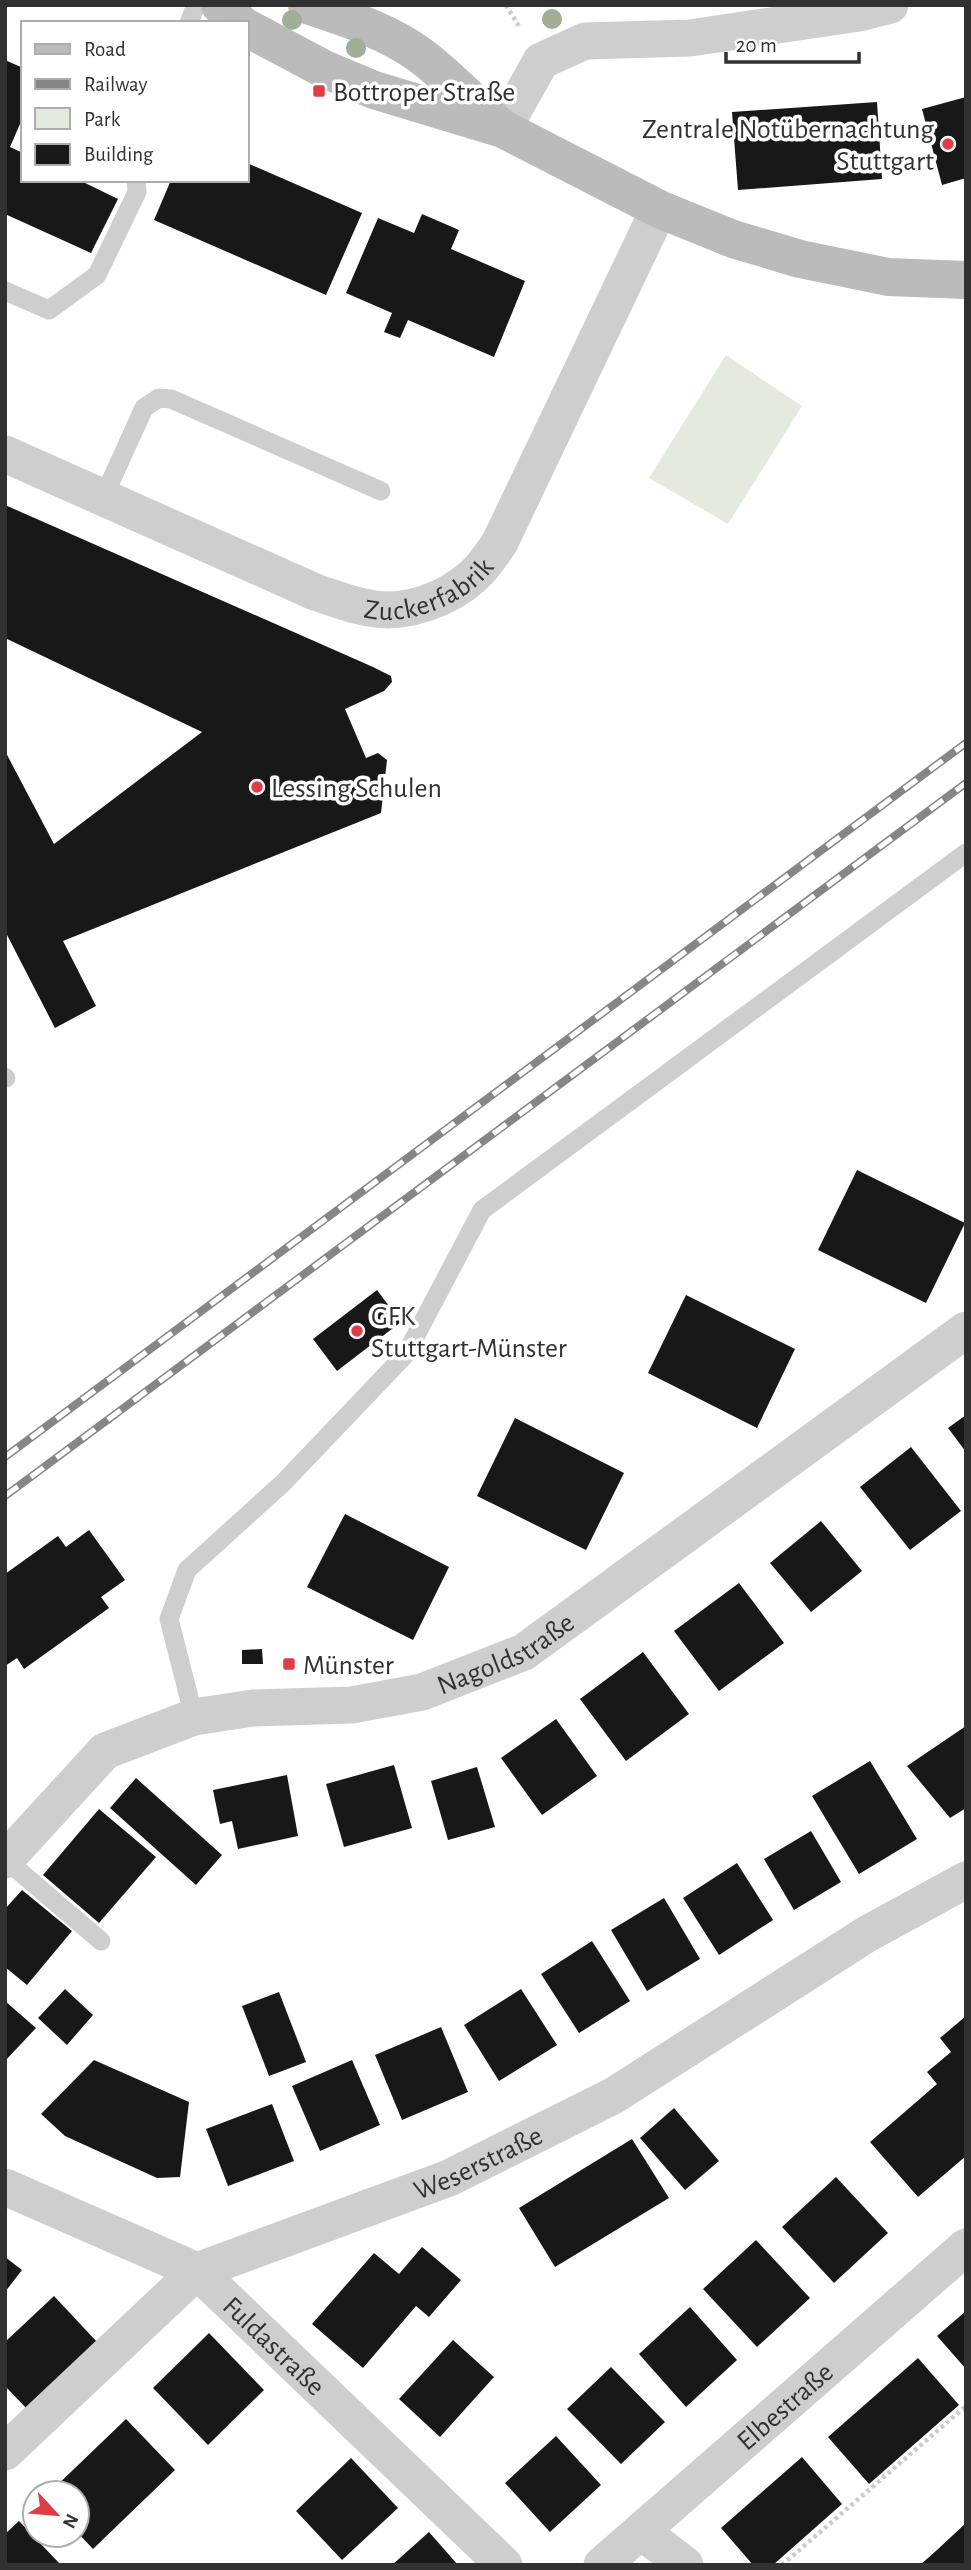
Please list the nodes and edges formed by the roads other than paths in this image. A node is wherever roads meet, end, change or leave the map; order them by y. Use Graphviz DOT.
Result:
graph roads {
  1 [pos="220,5"];
  2 [pos="307,5"];
  3 [pos="890,5"];
  4 [pos="238,21"];
  5 [pos="248,29"];
  6 [pos="503,129"];
  7 [pos="136,182"];
  8 [pos="659,209"];
  9 [pos="966,280"];
  10 [pos="5,291"];
  11 [pos="5,454"];
  12 [pos="381,491"];
  13 [pos="104,496"];
  14 [pos="966,853"];
  15 [pos="966,1330"];
  16 [pos="194,1717"];
  17 [pos="5,1859"];
  18 [pos="966,1880"];
  19 [pos="102,1941"];
  20 [pos="5,2187"];
  21 [pos="966,2247"];
  22 [pos="197,2271"];
  23 [pos="5,2452"];
  24 [pos="641,2531"];
  25 [pos="504,2565"];
  26 [pos="602,2565"];
  27 [pos="685,2565"];
  1 -- 4 [label="street"];
  2 -- 6 [label="street"];
  3 -- 6 [label="street"];
  5 -- 6 [label="street"];
  6 -- 8 [label="street"];
  7 -- 10 [label="lane"];
  8 -- 9 [label="street"];
  8 -- 13 [label="street, Zuckerfabrik"];
  11 -- 13 [label="street, Zuckerfabrik"];
  12 -- 13 [label="lane"];
  14 -- 16 [label="lane"];
  15 -- 16 [label="street, Nagoldstraße"];
  16 -- 17 [label="street, Nagoldstraße"];
  17 -- 19 [label="lane"];
  18 -- 22 [label="street, Weserstraße"];
  20 -- 22 [label="street, Fuldastraße"];
  21 -- 24 [label="street, Elbestraße"];
  22 -- 23 [label="street, Weserstraße"];
  22 -- 25 [label="street, Fuldastraße"];
  24 -- 26 [label="street, Elbestraße"];
  24 -- 27 [label="street"];
}
